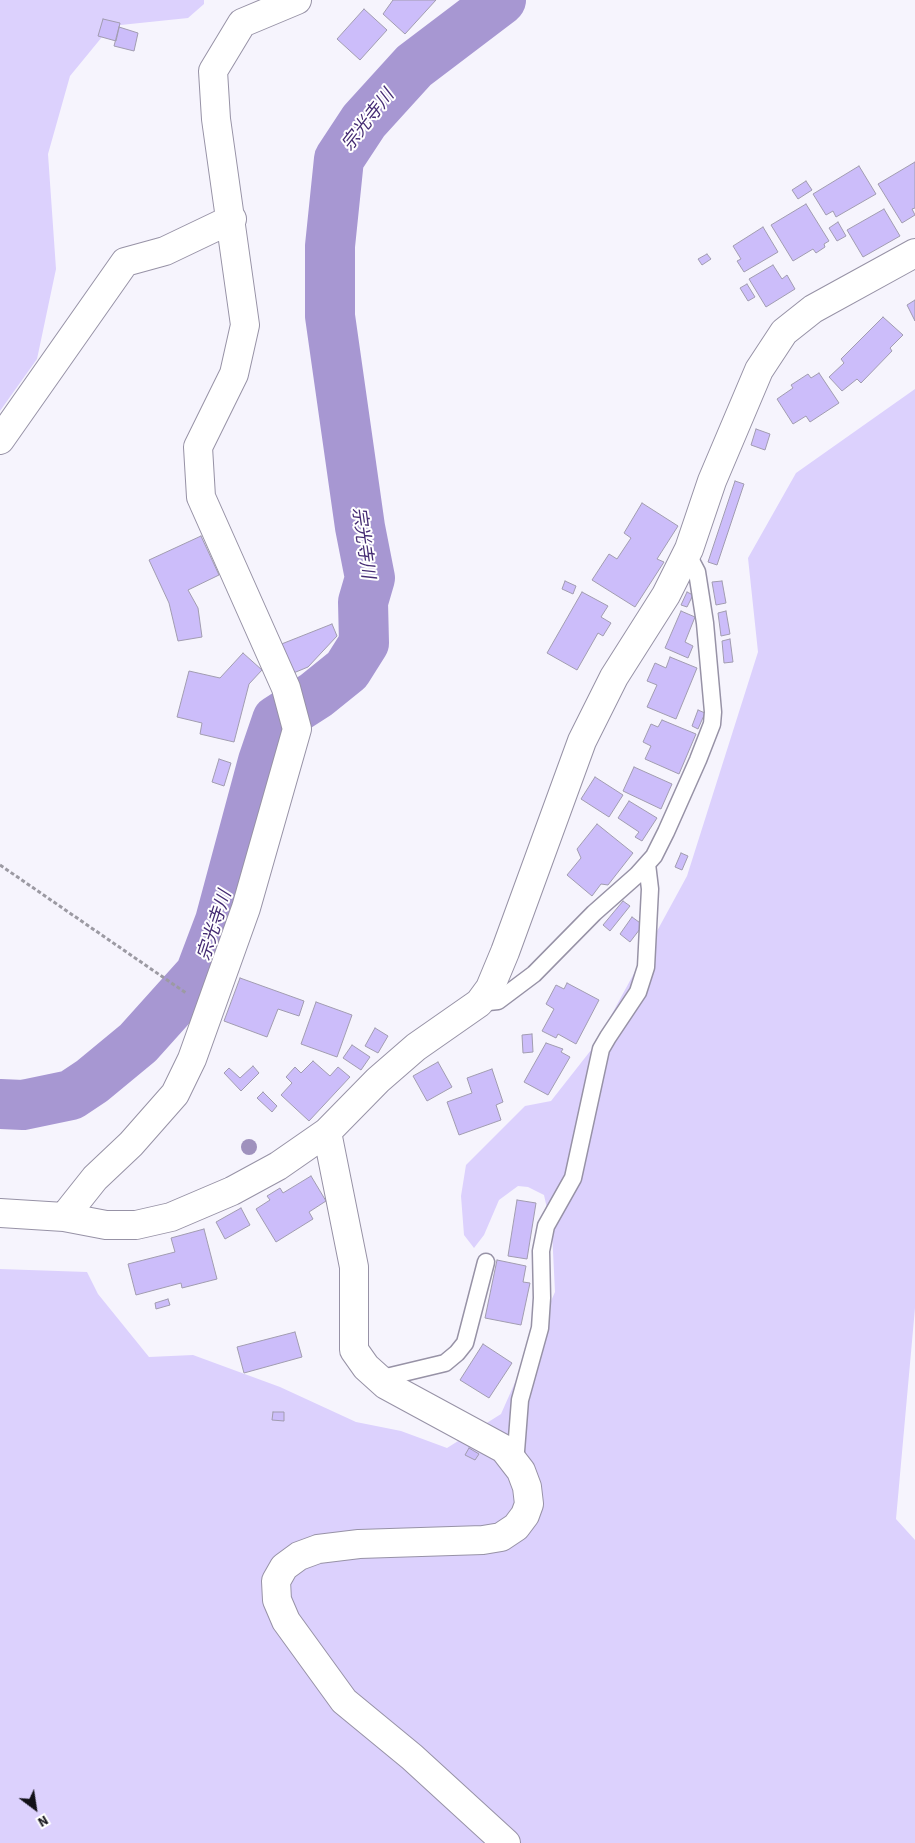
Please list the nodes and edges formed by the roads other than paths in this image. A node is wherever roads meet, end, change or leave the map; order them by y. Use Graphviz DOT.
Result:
graph roads {
  1 [pos="297,0"];
  2 [pos="232,219"];
  3 [pos="915,253"];
  4 [pos="0,440"];
  5 [pos="687,553"];
  6 [pos="647,864"];
  7 [pos="479,1003"];
  8 [pos="327,1132"];
  9 [pos="0,1213"];
  10 [pos="64,1217"];
  11 [pos="486,1262"];
  12 [pos="378,1379"];
  13 [pos="513,1461"];
  14 [pos="506,1843"];
  1 -- 2 [label="street"];
  2 -- 4 [label="street"];
  2 -- 10 [label="street"];
  3 -- 5 [label="street"];
  5 -- 6 [label="lane"];
  5 -- 7 [label="street"];
  6 -- 7 [label="lane"];
  6 -- 13 [label="lane"];
  7 -- 8 [label="street"];
  8 -- 10 [label="street"];
  8 -- 12 [label="street"];
  9 -- 10 [label="street"];
  11 -- 12 [label="lane"];
  12 -- 13 [label="street"];
  13 -- 14 [label="street"];
}
